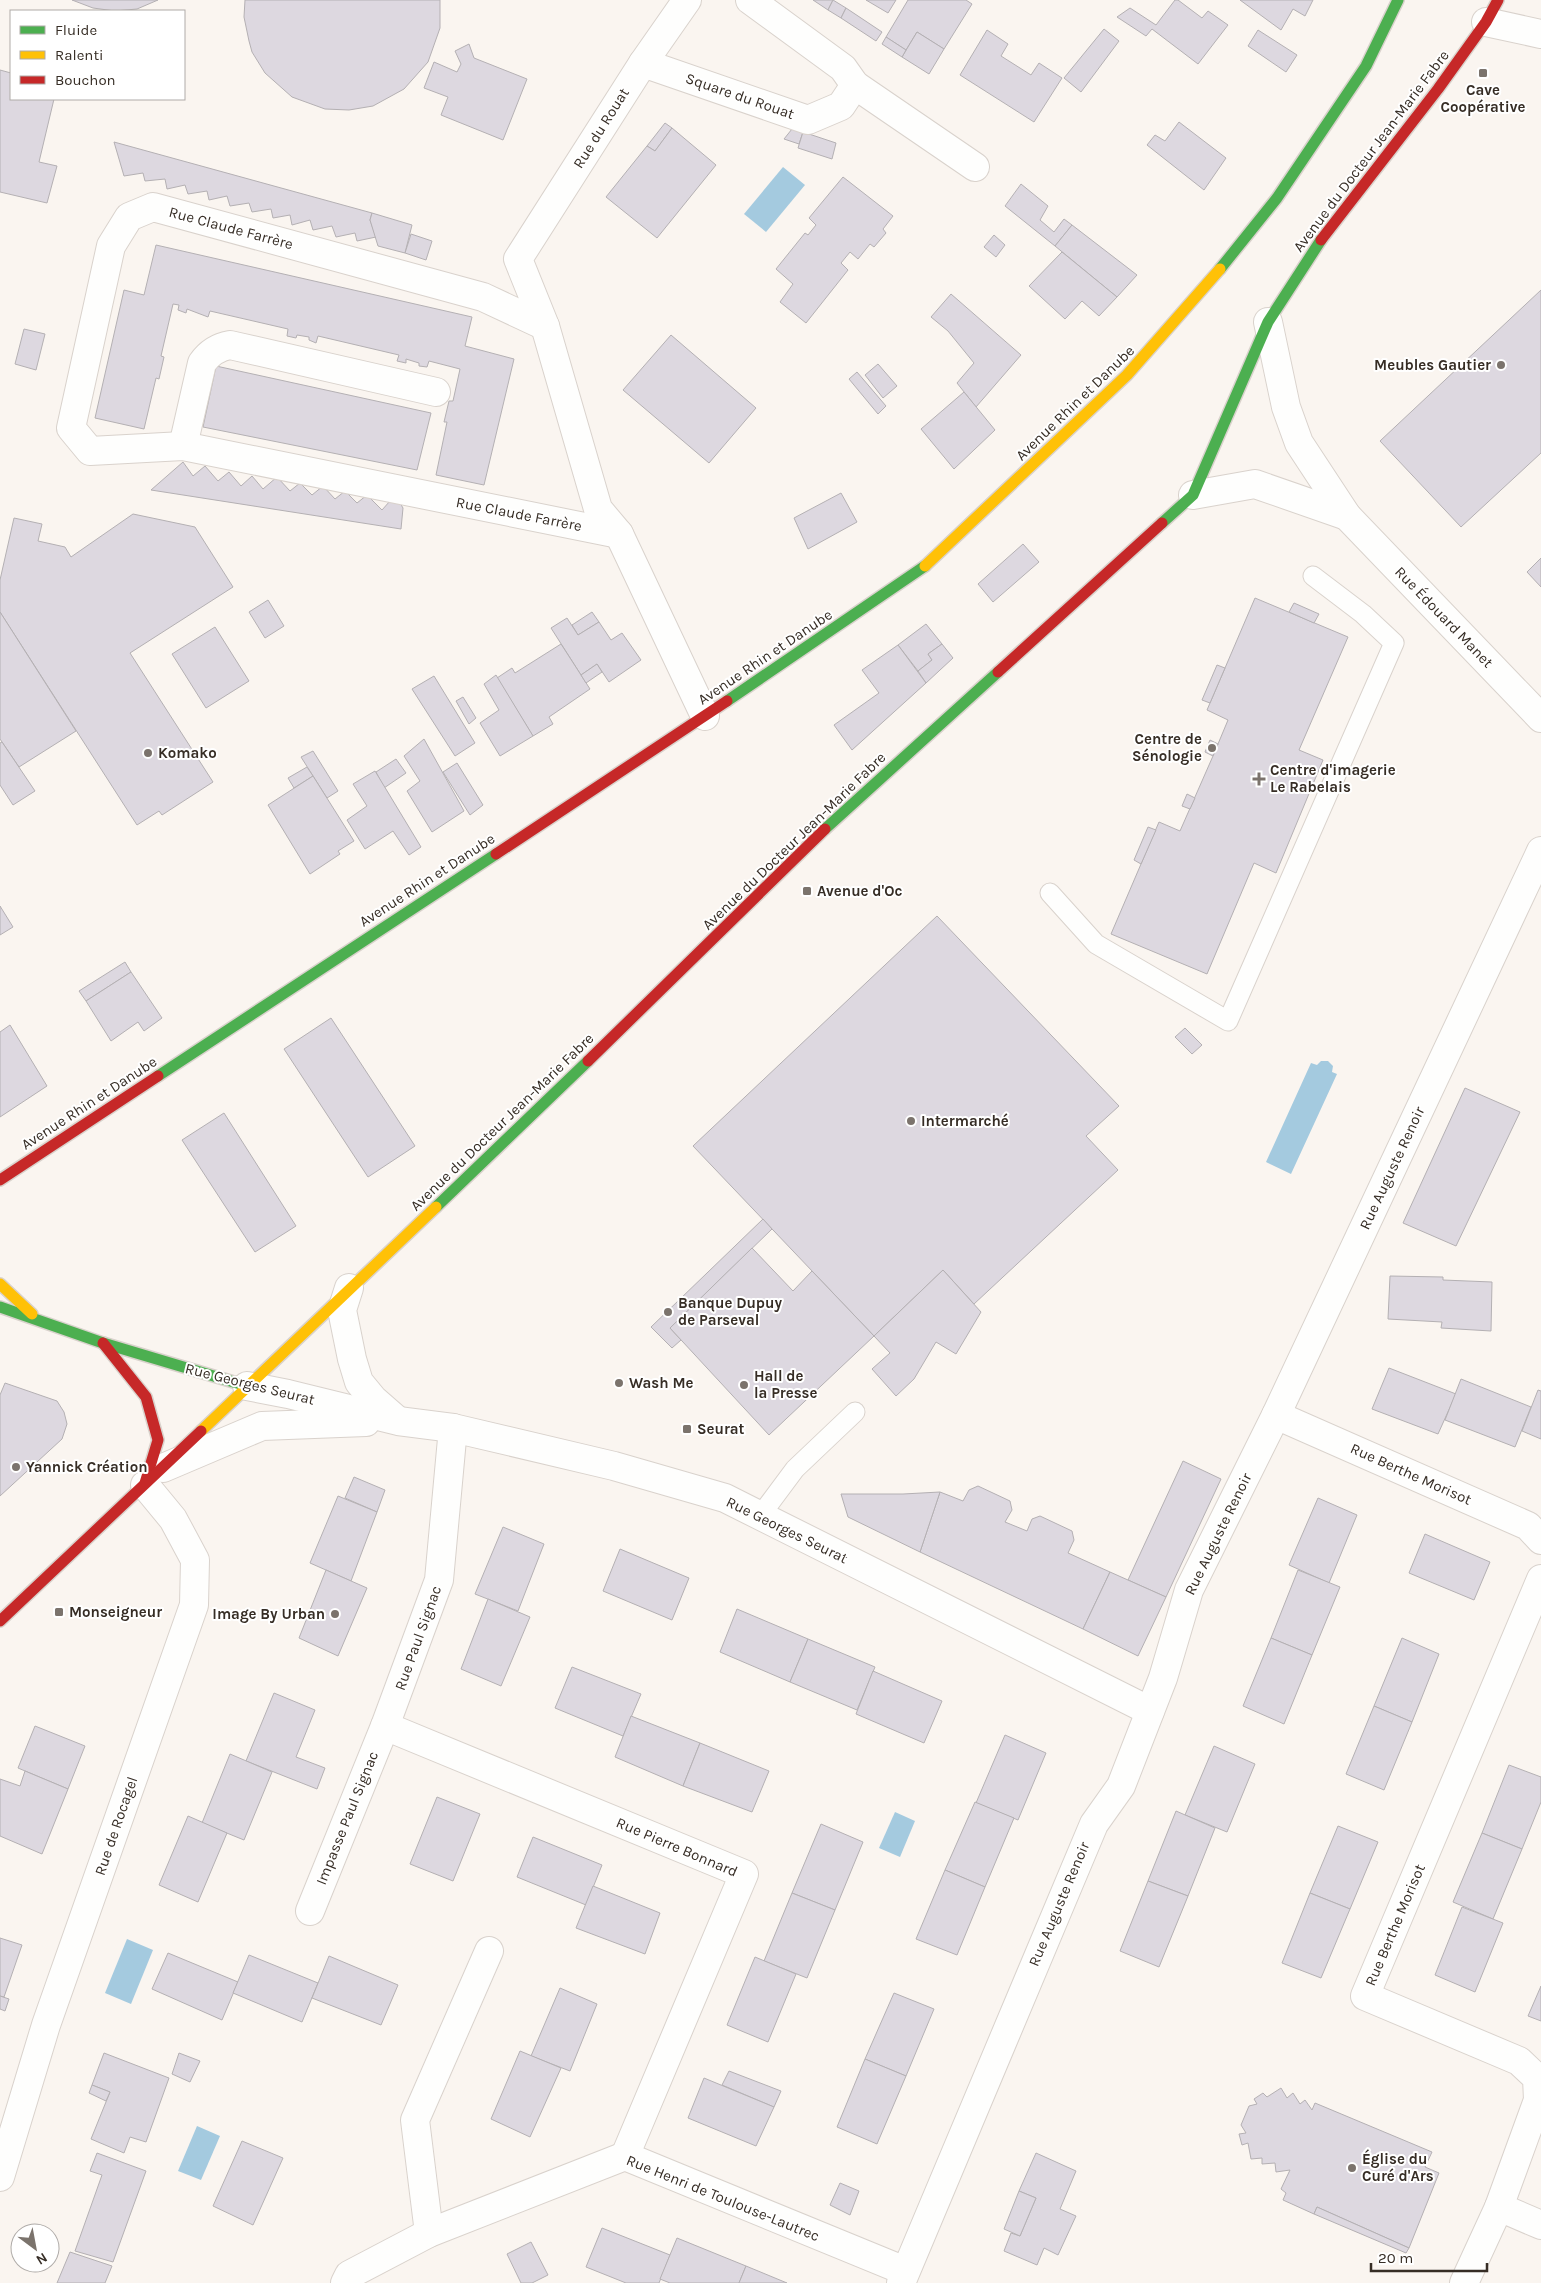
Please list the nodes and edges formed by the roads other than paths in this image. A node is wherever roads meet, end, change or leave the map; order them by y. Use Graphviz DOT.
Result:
graph roads {
  1 [pos="687,0"];
  2 [pos="750,0"];
  3 [pos="1398,0"];
  4 [pos="1492,11"];
  5 [pos="1541,34"];
  6 [pos="643,62"];
  7 [pos="855,85"];
  8 [pos="975,167"];
  9 [pos="518,259"];
  10 [pos="1268,322"];
  11 [pos="545,326"];
  12 [pos="436,392"];
  13 [pos="183,446"];
  14 [pos="1193,495"];
  15 [pos="1347,516"];
  16 [pos="619,534"];
  17 [pos="1313,576"];
  18 [pos="705,716"];
  19 [pos="1541,718"];
  20 [pos="1541,851"];
  21 [pos="1050,893"];
  22 [pos="0,1180"];
  23 [pos="0,1284"];
  24 [pos="349,1288"];
  25 [pos="0,1307"];
  26 [pos="41,1322"];
  27 [pos="103,1343"];
  28 [pos="247,1386"];
  29 [pos="855,1412"];
  30 [pos="1276,1415"];
  31 [pos="398,1421"];
  32 [pos="453,1428"];
  33 [pos="153,1477"];
  34 [pos="760,1516"];
  35 [pos="1541,1540"];
  36 [pos="1541,1579"];
  37 [pos="0,1621"];
  38 [pos="1150,1711"];
  39 [pos="385,1726"];
  40 [pos="310,1910"];
  41 [pos="489,1951"];
  42 [pos="625,2156"];
  43 [pos="0,2177"];
  44 [pos="1499,2207"];
  45 [pos="1541,2225"];
  46 [pos="429,2233"];
  47 [pos="903,2277"];
  48 [pos="345,2283"];
  49 [pos="1464,2283"];
  1 -- 6 [label="street, Rue du Rouat"];
  2 -- 7 [label="street"];
  3 -- 18 [label="main road, Avenue Rhin et Danube"];
  4 -- 5 [label="street"];
  4 -- 10 [label="main road, Avenue du Docteur Jean-Marie Fabre"];
  6 -- 7 [label="street, Square du Rouat"];
  6 -- 9 [label="street, Rue du Rouat"];
  7 -- 8 [label="street"];
  9 -- 11 [label="street, Rue Claude Farrère"];
  10 -- 14 [label="main road, Avenue du Docteur Jean-Marie Fabre"];
  10 -- 15 [label="street, Rue Édouard Manet"];
  11 -- 13 [label="street, Rue Claude Farrère"];
  11 -- 16 [label="street, Rue Claude Farrère"];
  12 -- 13 [label="street"];
  13 -- 16 [label="street, Rue Claude Farrère"];
  14 -- 15 [label="street, Rue Édouard Manet"];
  14 -- 24 [label="main road, Avenue du Docteur Jean-Marie Fabre"];
  15 -- 19 [label="street, Rue Édouard Manet"];
  16 -- 18 [label="street, Rue Claude Farrère"];
  17 -- 21 [label="lane"];
  18 -- 22 [label="main road, Avenue Rhin et Danube"];
  20 -- 30 [label="street, Rue Auguste Renoir"];
  23 -- 26 [label="main road, Rue Georges Seurat"];
  24 -- 28 [label="main road, Avenue du Docteur Jean-Marie Fabre"];
  24 -- 31 [label="street"];
  25 -- 26 [label="main road, Rue Georges Seurat"];
  26 -- 27 [label="main road, Rue Georges Seurat"];
  27 -- 28 [label="main road, Rue Georges Seurat"];
  27 -- 33 [label="main road"];
  28 -- 31 [label="street, Rue Georges Seurat"];
  28 -- 33 [label="main road, Avenue du Docteur Jean-Marie Fabre"];
  29 -- 34 [label="lane"];
  30 -- 35 [label="street, Rue Berthe Morisot"];
  30 -- 38 [label="street, Rue Auguste Renoir"];
  31 -- 32 [label="street, Rue Georges Seurat"];
  31 -- 33 [label="street, Rue Georges Seurat"];
  32 -- 34 [label="street, Rue Georges Seurat"];
  32 -- 39 [label="street, Rue Paul Signac"];
  33 -- 37 [label="main road, Avenue du Docteur Jean-Marie Fabre"];
  33 -- 43 [label="street, Rue de Rocagel"];
  34 -- 38 [label="street, Rue Georges Seurat"];
  36 -- 44 [label="street, Rue Berthe Morisot"];
  38 -- 47 [label="street, Rue Auguste Renoir"];
  39 -- 40 [label="street, Impasse Paul Signac"];
  39 -- 42 [label="street, Rue Pierre Bonnard"];
  41 -- 46 [label="street"];
  42 -- 46 [label="street, Rue Henri de Toulouse-Lautrec"];
  42 -- 47 [label="street, Rue Henri de Toulouse-Lautrec"];
  44 -- 45 [label="street"];
  44 -- 49 [label="street, Rue Berthe Morisot"];
  46 -- 48 [label="street, Rue Henri de Toulouse-Lautrec"];
}
